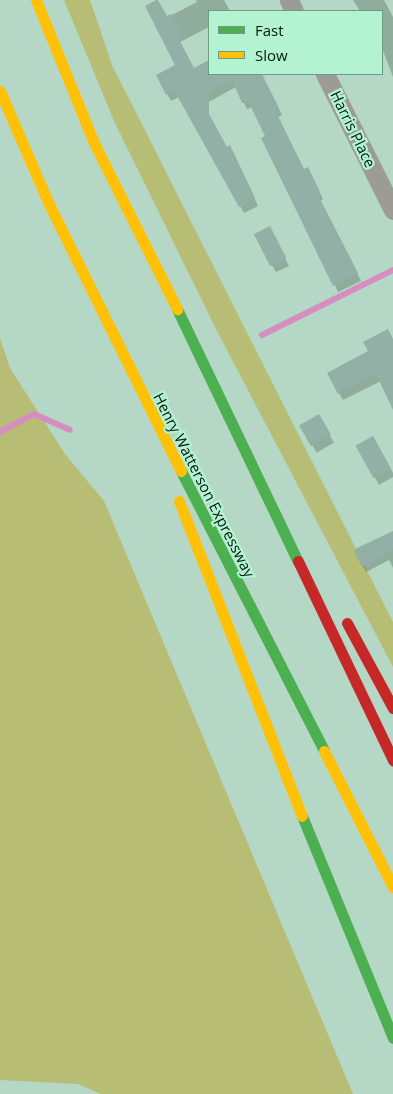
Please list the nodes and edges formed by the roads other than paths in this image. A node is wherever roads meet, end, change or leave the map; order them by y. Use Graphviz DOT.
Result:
graph roads {
  1 [pos="36,0"];
  2 [pos="326,75"];
  3 [pos="0,91"];
  4 [pos="393,210"];
  5 [pos="123,358"];
  6 [pos="204,364"];
  7 [pos="162,458"];
  8 [pos="172,486"];
  9 [pos="303,544"];
  10 [pos="341,613"];
  11 [pos="393,708"];
  12 [pos="393,760"];
  13 [pos="393,887"];
  14 [pos="393,1038"];
  1 -- 6 [label="highway"];
  2 -- 4 [label="street, Harris Place"];
  3 -- 5 [label="highway, Henry Watterson Expressway"];
  5 -- 7 [label="highway"];
  5 -- 13 [label="highway, Henry Watterson Expressway"];
  6 -- 9 [label="highway"];
  6 -- 12 [label="highway"];
  8 -- 14 [label="highway"];
  10 -- 11 [label="highway"];
}
